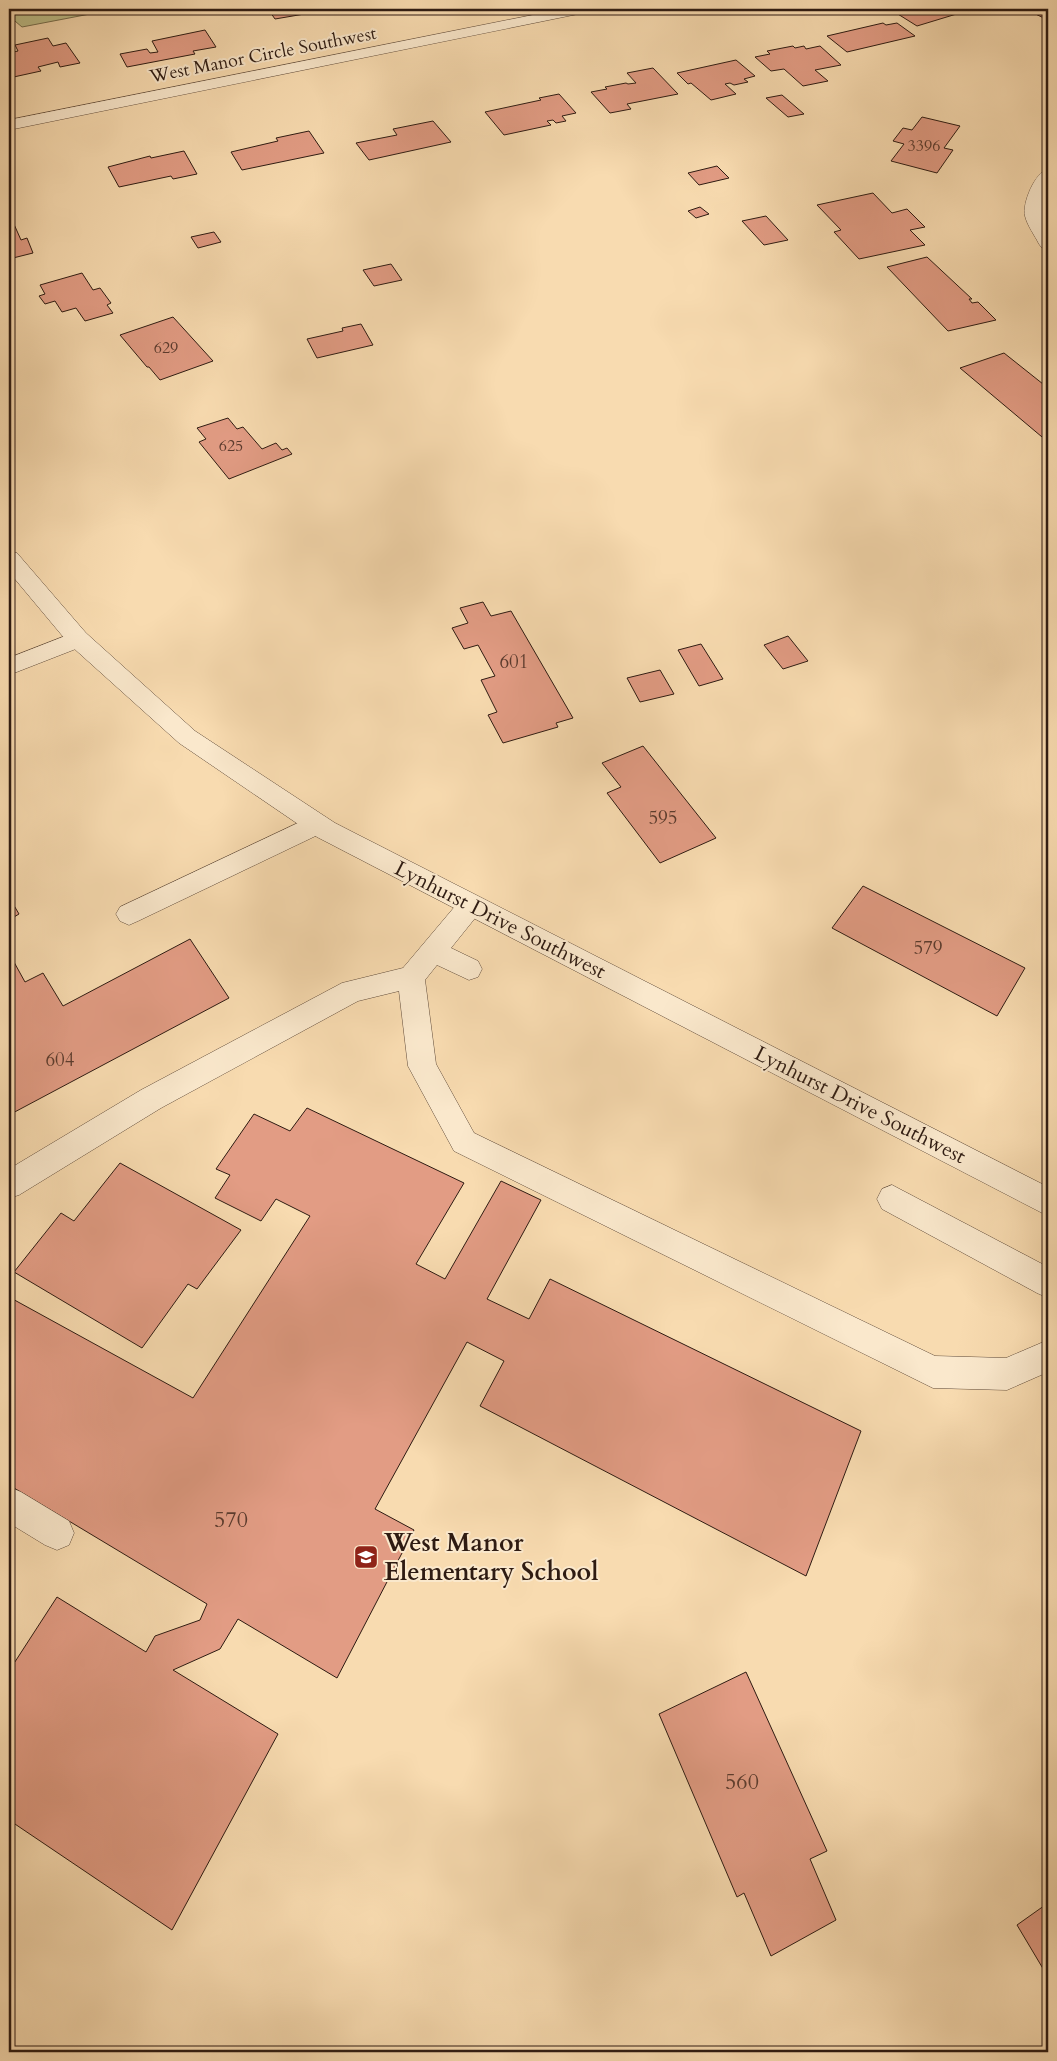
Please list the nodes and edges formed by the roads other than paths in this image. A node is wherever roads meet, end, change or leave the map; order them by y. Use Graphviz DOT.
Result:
graph roads {
  1 [pos="583,9"];
  2 [pos="9,125"];
  3 [pos="1048,174"];
  4 [pos="1048,244"];
  5 [pos="9,558"];
  6 [pos="78,638"];
  7 [pos="9,667"];
  8 [pos="317,824"];
  9 [pos="471,905"];
  10 [pos="129,914"];
  11 [pos="433,951"];
  12 [pos="469,969"];
  13 [pos="411,977"];
  14 [pos="9,1185"];
  15 [pos="892,1199"];
  16 [pos="1048,1202"];
  17 [pos="1048,1283"];
  18 [pos="1048,1356"];
  19 [pos="9,1504"];
  20 [pos="56,1533"];
  1 -- 2 [label="street, West Manor Circle Southwest"];
  3 -- 4 [label="street"];
  5 -- 6 [label="street, Lynhurst Drive Southwest"];
  6 -- 7 [label="street"];
  6 -- 8 [label="street, Lynhurst Drive Southwest"];
  8 -- 9 [label="street, Lynhurst Drive Southwest"];
  8 -- 10 [label="street"];
  9 -- 11 [label="street"];
  9 -- 16 [label="street, Lynhurst Drive Southwest"];
  11 -- 12 [label="street"];
  11 -- 13 [label="street"];
  13 -- 14 [label="street"];
  13 -- 18 [label="street"];
  15 -- 17 [label="street"];
  19 -- 20 [label="street"];
}
